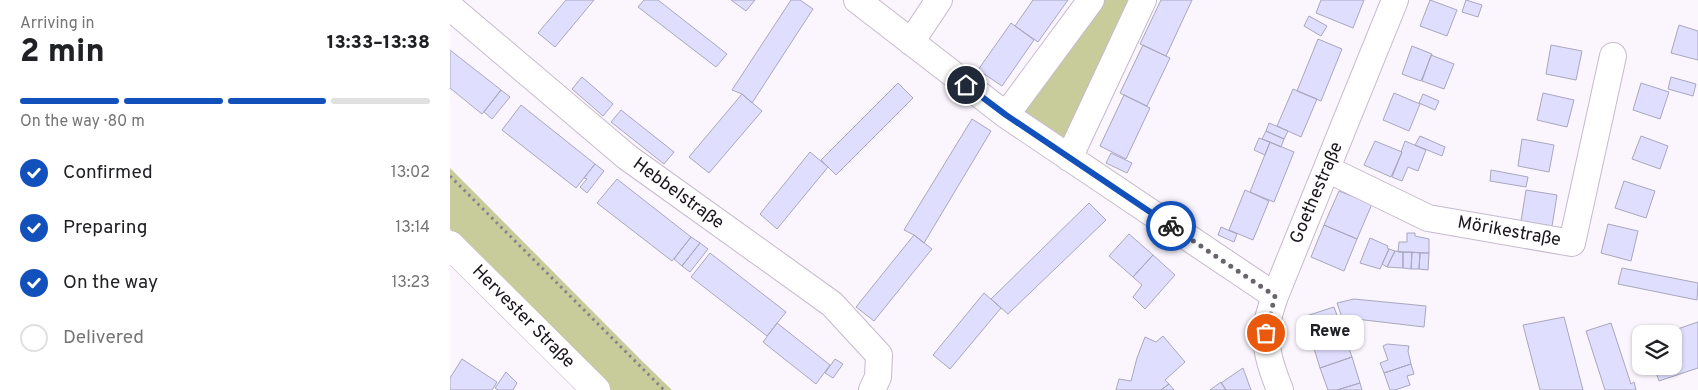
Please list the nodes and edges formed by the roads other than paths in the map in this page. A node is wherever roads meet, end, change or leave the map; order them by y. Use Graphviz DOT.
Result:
graph roads {
  1 [pos="857,0"];
  2 [pos="939,0"];
  3 [pos="1091,0"];
  4 [pos="1143,0"];
  5 [pos="1395,0"];
  6 [pos="450,7"];
  7 [pos="911,42"];
  8 [pos="1612,56"];
  9 [pos="1006,115"];
  10 [pos="1069,158"];
  11 [pos="1327,169"];
  12 [pos="450,245"];
  13 [pos="1275,296"];
  14 [pos="596,390"];
  15 [pos="872,390"];
  16 [pos="1280,390"];
  1 -- 7 [label="street"];
  2 -- 7 [label="street"];
  3 -- 9 [label="street"];
  4 -- 10 [label="street"];
  5 -- 11 [label="street, Goethestraße"];
  6 -- 15 [label="street, Hebbelstraße"];
  7 -- 9 [label="street"];
  8 -- 11 [label="street, Mörikestraße"];
  9 -- 10 [label="street"];
  10 -- 13 [label="street"];
  11 -- 13 [label="street, Goethestraße"];
  12 -- 14 [label="main road, Hervester Straße"];
  13 -- 16 [label="street, Goethestraße"];
}
